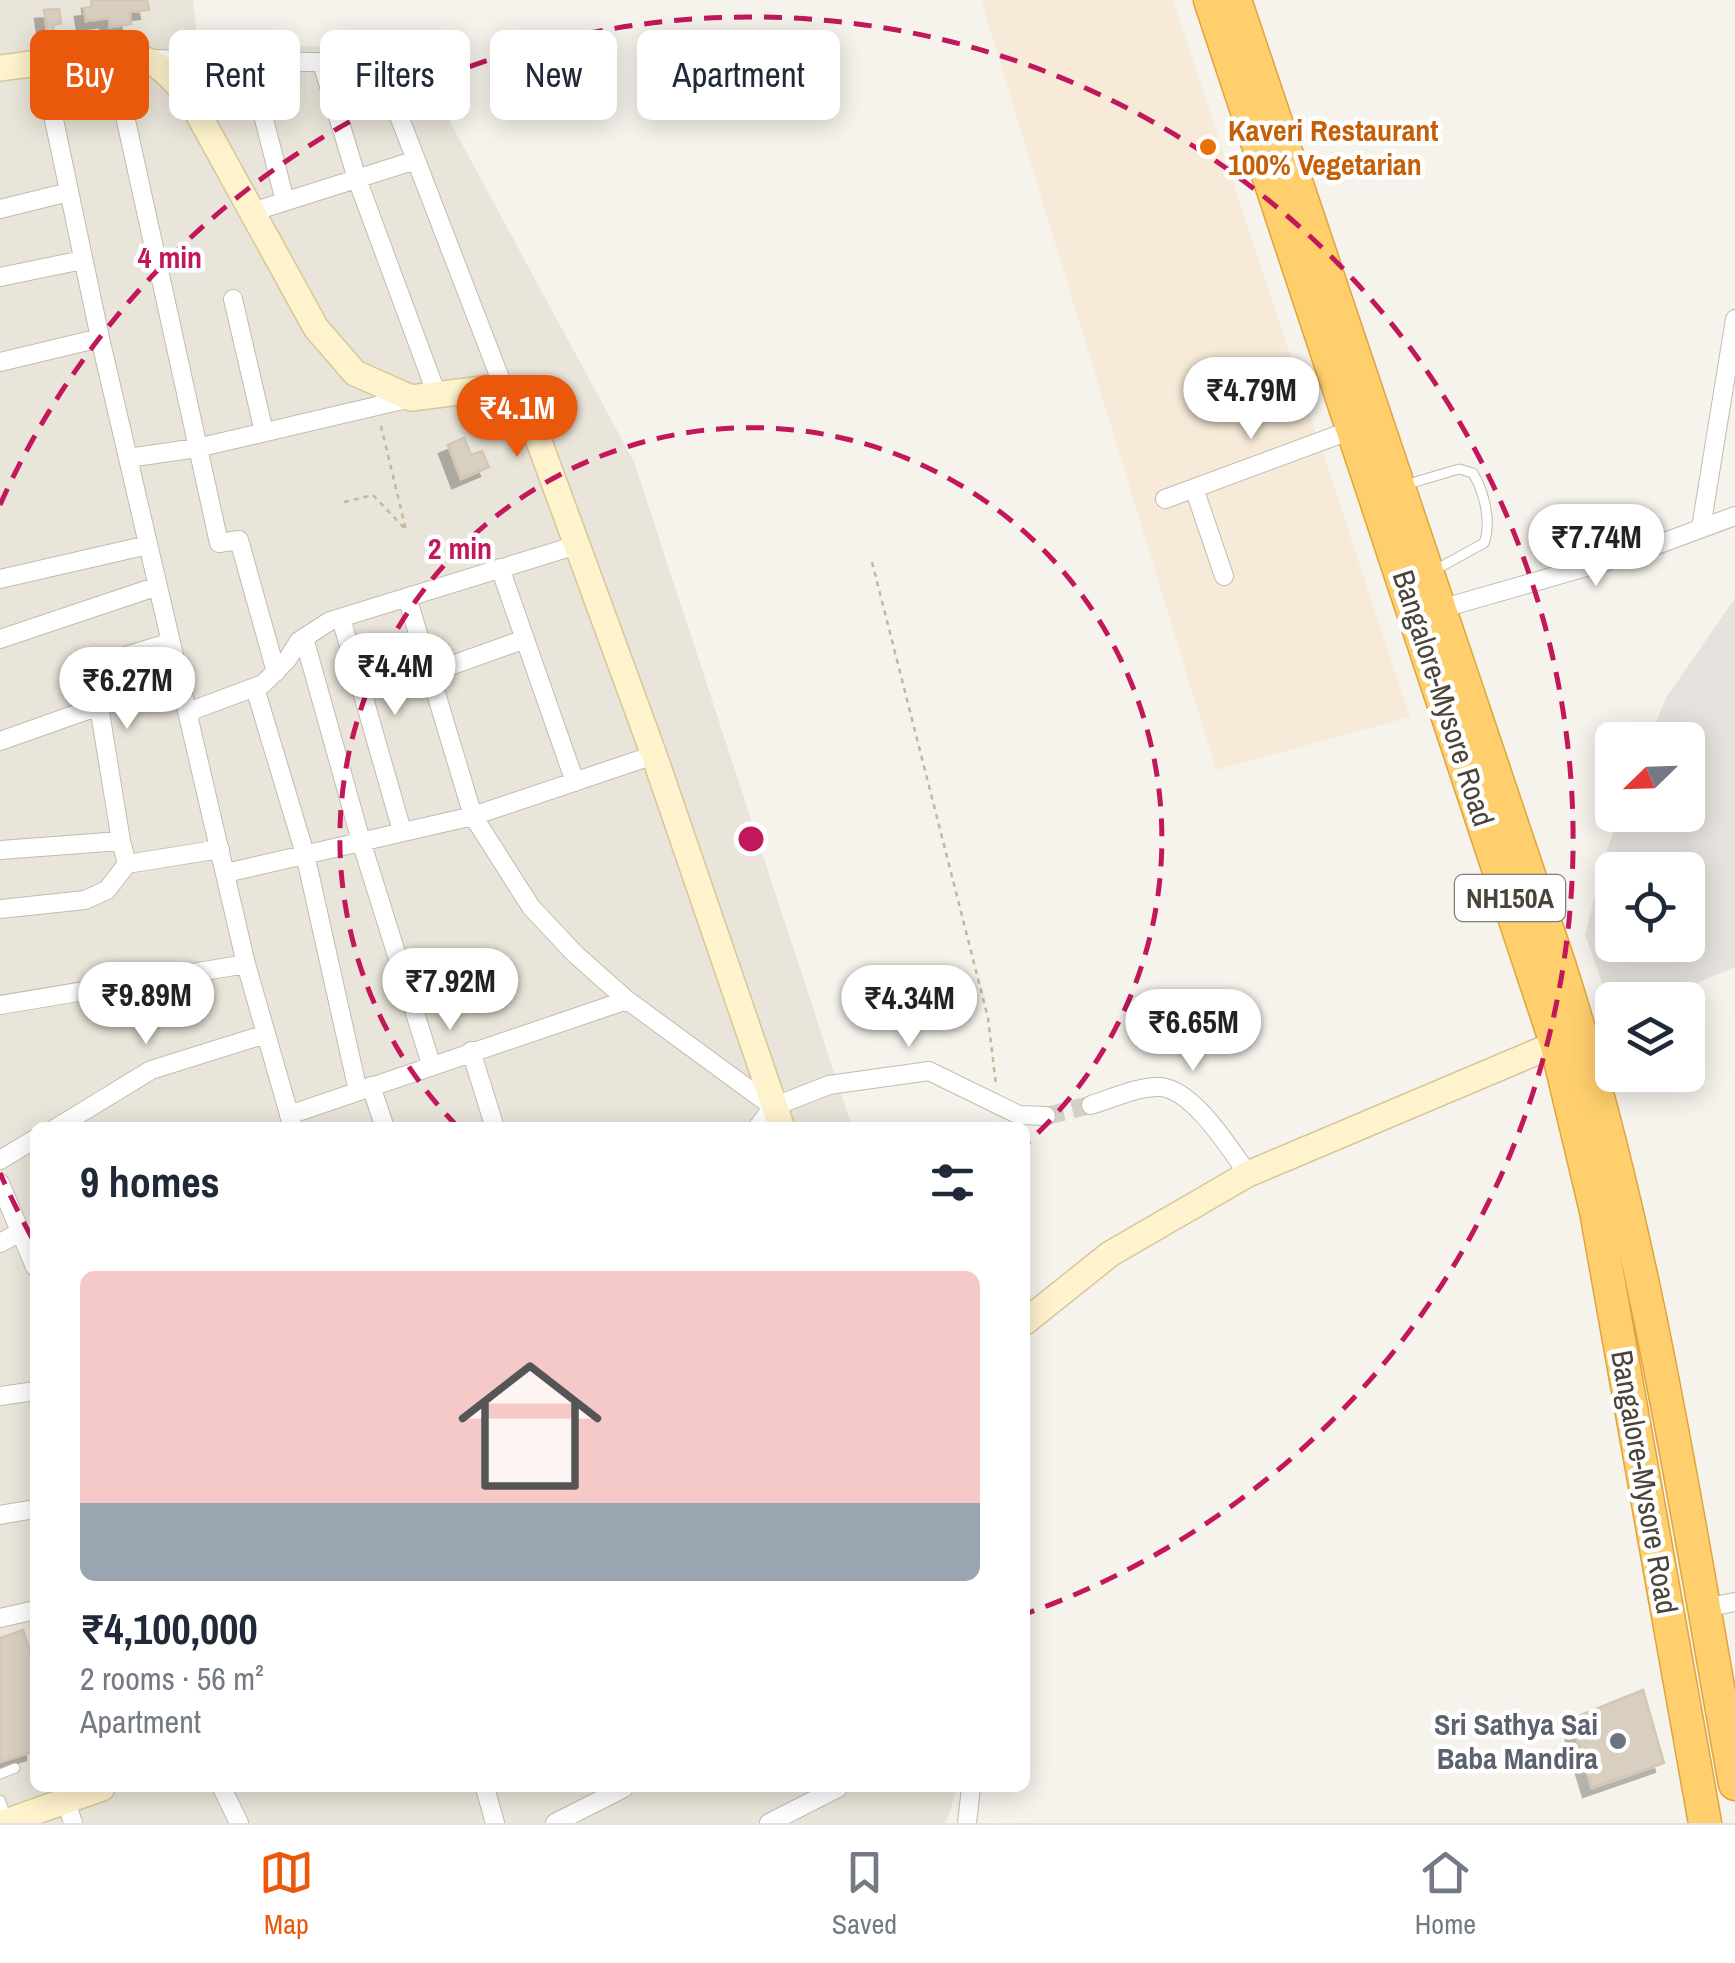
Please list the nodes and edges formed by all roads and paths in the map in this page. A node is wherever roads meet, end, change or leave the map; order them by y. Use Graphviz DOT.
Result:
graph roads {
  1 [pos="1210,0"];
  2 [pos="1235,0"];
  3 [pos="149,62"];
  4 [pos="30,64"];
  5 [pos="0,68"];
  6 [pos="54,120"];
  7 [pos="126,120"];
  8 [pos="264,120"];
  9 [pos="339,120"];
  10 [pos="401,120"];
  11 [pos="416,160"];
  12 [pos="356,179"];
  13 [pos="70,192"];
  14 [pos="285,202"];
  15 [pos="0,209"];
  16 [pos="252,212"];
  17 [pos="84,260"];
  18 [pos="0,277"];
  19 [pos="233,299"];
  20 [pos="1735,319"];
  21 [pos="100,338"];
  22 [pos="0,362"];
  23 [pos="504,391"];
  24 [pos="424,397"];
  25 [pos="1354,429"];
  26 [pos="382,431"];
  27 [pos="264,432"];
  28 [pos="198,448"];
  29 [pos="128,458"];
  30 [pos="1399,486"];
  31 [pos="1194,488"];
  32 [pos="1165,499"];
  33 [pos="344,502"];
  34 [pos="1735,516"];
  35 [pos="1701,528"];
  36 [pos="148,544"];
  37 [pos="577,545"];
  38 [pos="872,562"];
  39 [pos="500,568"];
  40 [pos="1224,576"];
  41 [pos="1416,577"];
  42 [pos="0,579"];
  43 [pos="158,586"];
  44 [pos="407,597"];
  45 [pos="1440,609"];
  46 [pos="342,618"];
  47 [pos="304,638"];
  48 [pos="0,639"];
  49 [pos="525,639"];
  50 [pos="171,642"];
  51 [pos="276,672"];
  52 [pos="430,673"];
  53 [pos="255,688"];
  54 [pos="98,706"];
  55 [pos="188,712"];
  56 [pos="0,741"];
  57 [pos="654,755"];
  58 [pos="575,782"];
  59 [pos="473,816"];
  60 [pos="402,832"];
  61 [pos="121,841"];
  62 [pos="361,841"];
  63 [pos="220,849"];
  64 [pos="0,850"];
  65 [pos="305,854"];
  66 [pos="127,864"];
  67 [pos="226,873"];
  68 [pos="0,909"];
  69 [pos="246,964"];
  70 [pos="627,1000"];
  71 [pos="0,1006"];
  72 [pos="266,1034"];
  73 [pos="1568,1038"];
  74 [pos="471,1051"];
  75 [pos="430,1064"];
  76 [pos="365,1088"];
  77 [pos="990,1101"];
  78 [pos="1091,1105"];
  79 [pos="1046,1116"];
  80 [pos="778,1117"];
  81 [pos="291,1121"];
  82 [pos="66,1122"];
  83 [pos="383,1122"];
  84 [pos="493,1122"];
  85 [pos="30,1143"];
  86 [pos="0,1160"];
  87 [pos="1248,1174"];
  88 [pos="0,1183"];
  89 [pos="20,1232"];
  90 [pos="0,1243"];
  91 [pos="30,1255"];
  92 [pos="1030,1318"];
  93 [pos="30,1392"];
  94 [pos="0,1396"];
  95 [pos="30,1509"];
  96 [pos="0,1515"];
  97 [pos="1723,1604"];
  98 [pos="30,1611"];
  99 [pos="0,1618"];
  100 [pos="15,1768"];
  101 [pos="0,1774"];
  102 [pos="1735,1784"];
  103 [pos="96,1792"];
  104 [pos="224,1792"];
  105 [pos="486,1792"];
  106 [pos="617,1792"];
  107 [pos="830,1792"];
  108 [pos="970,1792"];
  109 [pos="69,1811"];
  110 [pos="4,1815"];
  111 [pos="566,1821"];
  112 [pos="238,1823"];
  113 [pos="496,1823"];
  114 [pos="769,1823"];
  115 [pos="966,1823"];
  116 [pos="1704,1823"];
  1 -- 25 [label="highway, Bangalore-Mysore Road / NH150A"];
  2 -- 30 [label="highway, Bangalore-Mysore Road / NH150A"];
  3 -- 16 [label="street"];
  4 -- 5 [label="street"];
  6 -- 13 [label="street"];
  7 -- 28 [label="street"];
  8 -- 14 [label="street"];
  9 -- 12 [label="street"];
  10 -- 11 [label="street"];
  11 -- 12 [label="street"];
  11 -- 23 [label="street"];
  12 -- 14 [label="street"];
  12 -- 24 [label="street"];
  13 -- 15 [label="street"];
  13 -- 17 [label="street"];
  14 -- 16 [label="street"];
  16 -- 24 [label="street"];
  17 -- 18 [label="street"];
  17 -- 21 [label="street"];
  19 -- 27 [label="street"];
  20 -- 35 [label="street"];
  21 -- 22 [label="street"];
  21 -- 29 [label="street"];
  23 -- 24 [label="street"];
  23 -- 37 [label="street"];
  24 -- 27 [label="street"];
  25 -- 31 [label="street"];
  25 -- 41 [label="highway, Bangalore-Mysore Road / NH150A"];
  26 -- 33 [label="path"];
  27 -- 28 [label="street"];
  28 -- 29 [label="street"];
  28 -- 51 [label="street"];
  29 -- 36 [label="street"];
  30 -- 41 [label="highway, Bangalore-Mysore Road / NH150A"];
  30 -- 41 [label="lane"];
  31 -- 32 [label="street"];
  31 -- 40 [label="street"];
  34 -- 35 [label="street"];
  35 -- 45 [label="street"];
  36 -- 42 [label="street"];
  36 -- 43 [label="street"];
  37 -- 39 [label="street"];
  37 -- 57 [label="street"];
  38 -- 77 [label="path"];
  39 -- 44 [label="street"];
  39 -- 49 [label="street"];
  41 -- 45 [label="highway, Bangalore-Mysore Road / NH150A"];
  41 -- 73 [label="highway, Bangalore-Mysore Road / NH150A"];
  43 -- 48 [label="street"];
  43 -- 50 [label="street"];
  44 -- 46 [label="street"];
  44 -- 52 [label="street"];
  45 -- 73 [label="highway, Bangalore-Mysore Road / NH150A"];
  46 -- 47 [label="street"];
  46 -- 60 [label="street"];
  47 -- 51 [label="street"];
  47 -- 62 [label="street"];
  49 -- 52 [label="street"];
  49 -- 58 [label="street"];
  50 -- 54 [label="street"];
  50 -- 55 [label="street"];
  51 -- 53 [label="street"];
  52 -- 59 [label="street"];
  53 -- 55 [label="street"];
  53 -- 65 [label="street"];
  54 -- 56 [label="street"];
  54 -- 61 [label="street"];
  55 -- 63 [label="street"];
  57 -- 58 [label="street"];
  57 -- 80 [label="street"];
  58 -- 59 [label="street"];
  59 -- 60 [label="street"];
  59 -- 70 [label="street"];
  60 -- 62 [label="street"];
  61 -- 64 [label="street"];
  61 -- 66 [label="street"];
  62 -- 65 [label="street"];
  62 -- 75 [label="street"];
  63 -- 66 [label="street"];
  63 -- 67 [label="street"];
  65 -- 67 [label="street"];
  65 -- 76 [label="street"];
  66 -- 68 [label="street"];
  67 -- 69 [label="street"];
  69 -- 71 [label="street"];
  69 -- 72 [label="street"];
  70 -- 74 [label="street"];
  70 -- 80 [label="street"];
  72 -- 81 [label="street"];
  72 -- 82 [label="street"];
  73 -- 87 [label="street"];
  73 -- 97 [label="highway, Bangalore-Mysore Road / NH150A"];
  73 -- 116 [label="highway, Bangalore-Mysore Road / NH150A"];
  74 -- 75 [label="street"];
  74 -- 84 [label="street"];
  75 -- 76 [label="street"];
  76 -- 81 [label="street"];
  76 -- 83 [label="street"];
  77 -- 79 [label="street"];
  77 -- 80 [label="street"];
  78 -- 87 [label="street"];
  85 -- 86 [label="street"];
  87 -- 92 [label="street"];
  88 -- 89 [label="street"];
  89 -- 90 [label="street"];
  89 -- 91 [label="street"];
  93 -- 94 [label="street"];
  95 -- 96 [label="street"];
  97 -- 102 [label="highway, Bangalore-Mysore Road / NH150A"];
  98 -- 99 [label="street"];
  100 -- 101 [label="lane"];
  103 -- 109 [label="street"];
  104 -- 112 [label="street"];
  105 -- 113 [label="street"];
  106 -- 111 [label="street"];
  107 -- 114 [label="street"];
  108 -- 115 [label="street"];
  109 -- 110 [label="street"];
}
